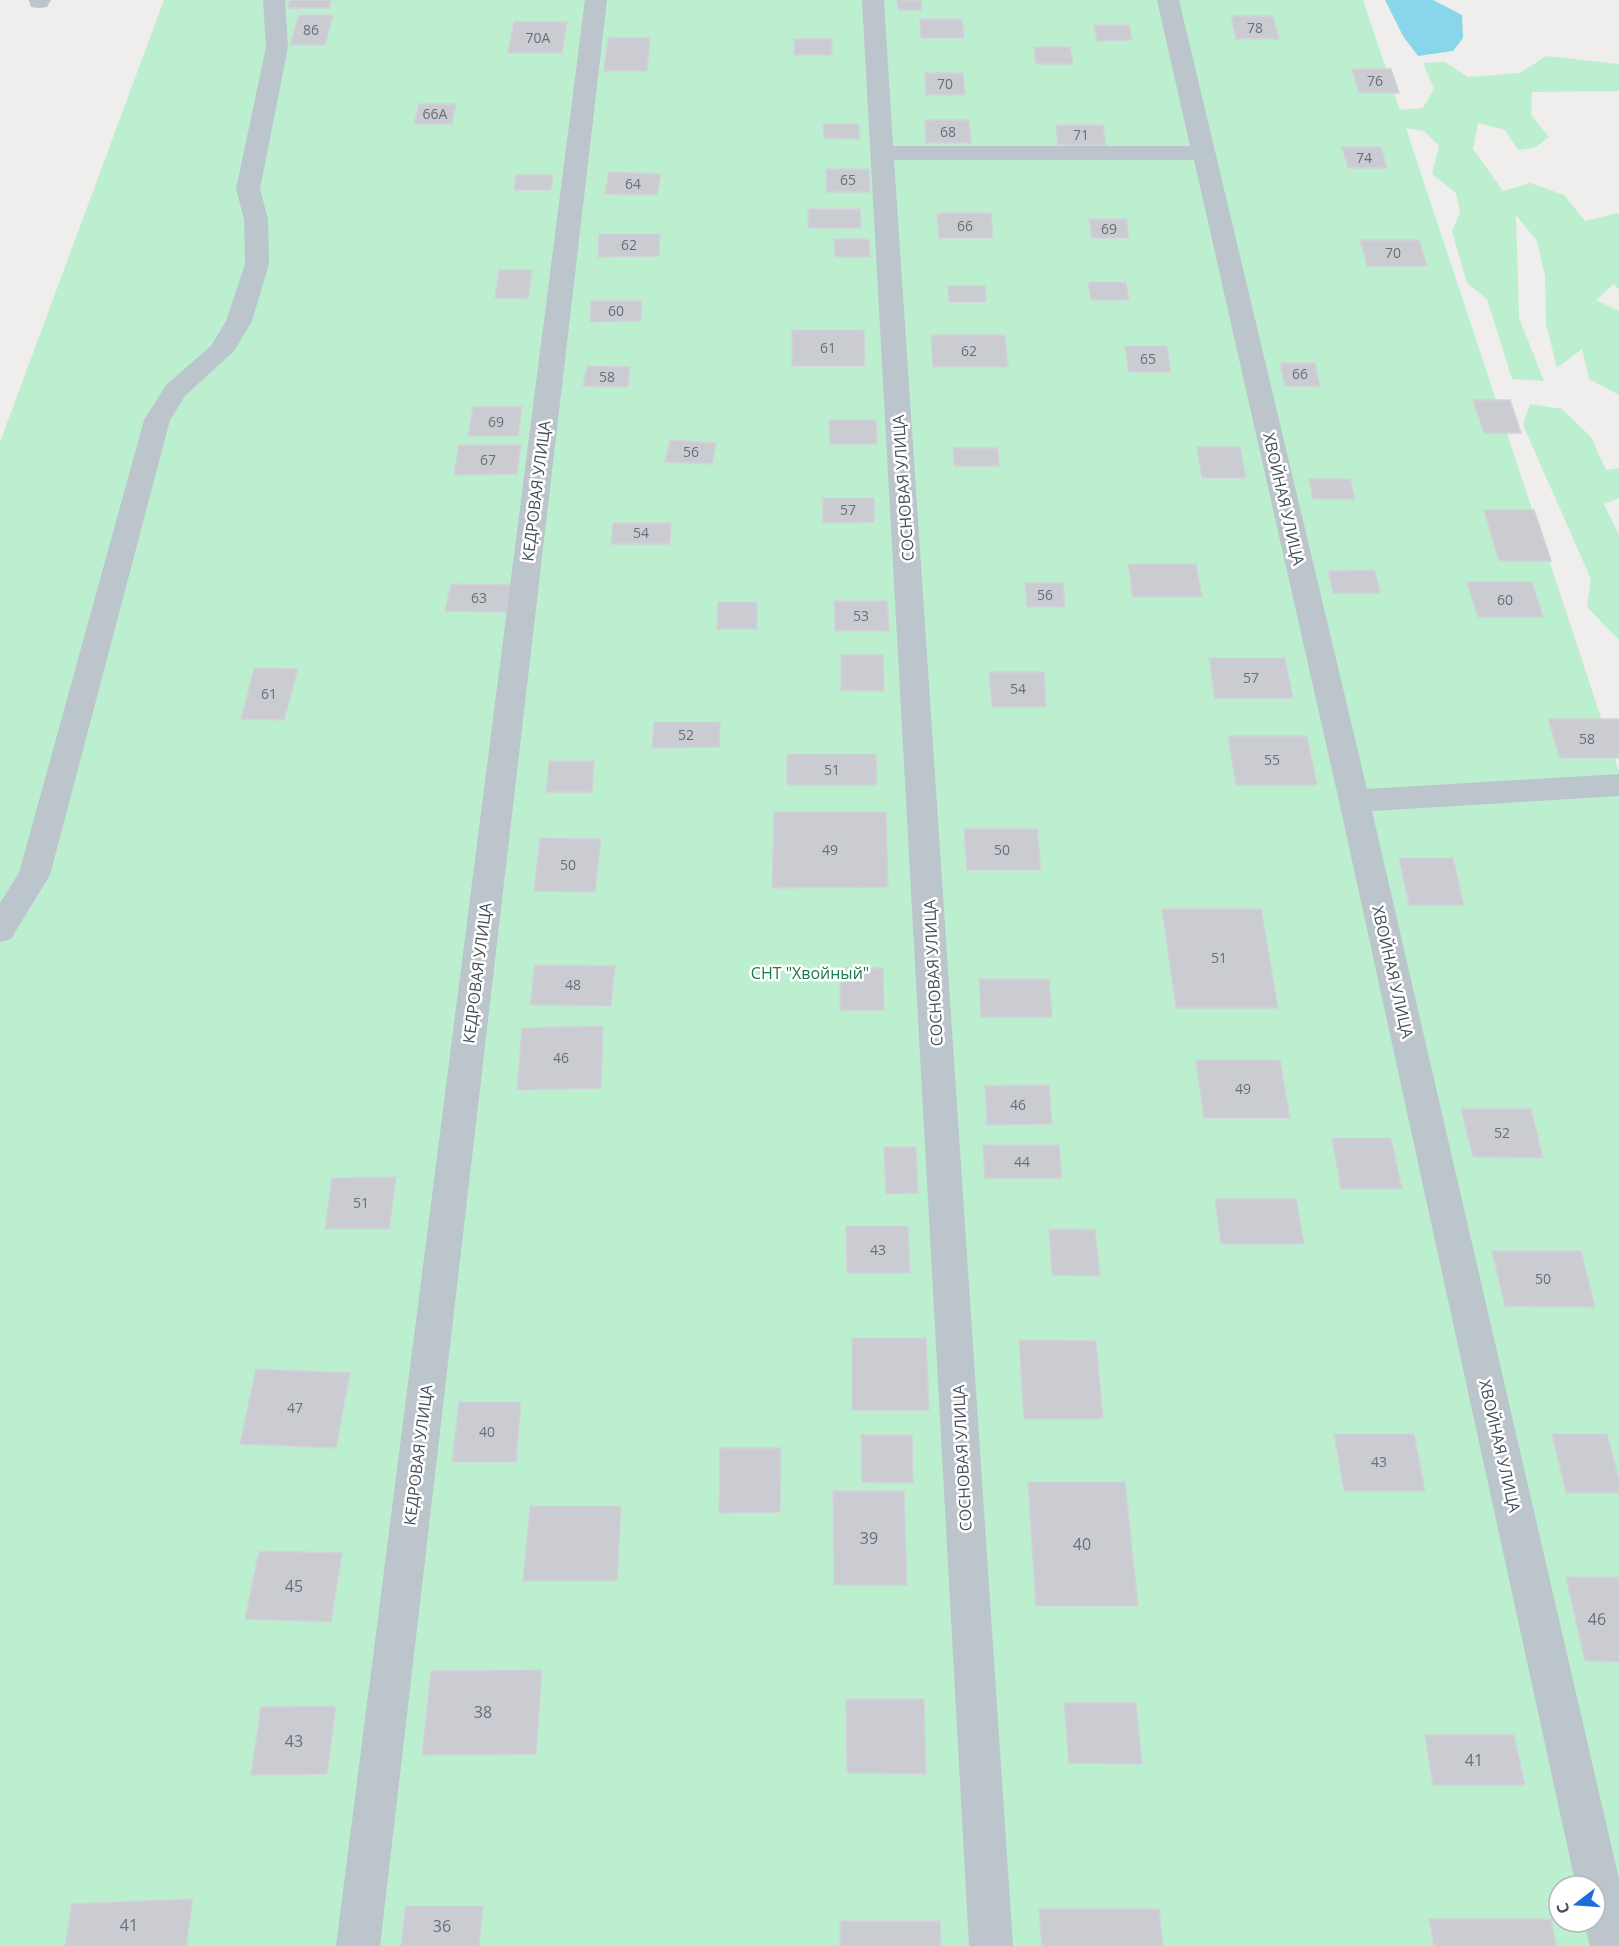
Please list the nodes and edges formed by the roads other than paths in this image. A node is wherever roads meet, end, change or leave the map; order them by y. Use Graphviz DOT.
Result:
graph roads {
  1 [pos="273,0"];
  2 [pos="596,0"];
  3 [pos="873,0"];
  4 [pos="1168,0"];
  5 [pos="882,153"];
  6 [pos="1203,153"];
  7 [pos="1619,785"];
  8 [pos="1354,801"];
  9 [pos="0,930"];
  10 [pos="358,1946"];
  11 [pos="991,1946"];
  12 [pos="1612,1946"];
  1 -- 9 [label="street"];
  2 -- 10 [label="street, КЕДРОВАЯ УЛИЦА"];
  3 -- 5 [label="street, СОСНОВАЯ УЛИЦА"];
  4 -- 6 [label="street, ХВОЙНАЯ УЛИЦА"];
  5 -- 6 [label="street"];
  5 -- 11 [label="street, СОСНОВАЯ УЛИЦА"];
  6 -- 8 [label="street, ХВОЙНАЯ УЛИЦА"];
  7 -- 8 [label="street"];
  8 -- 12 [label="street, ХВОЙНАЯ УЛИЦА"];
}
